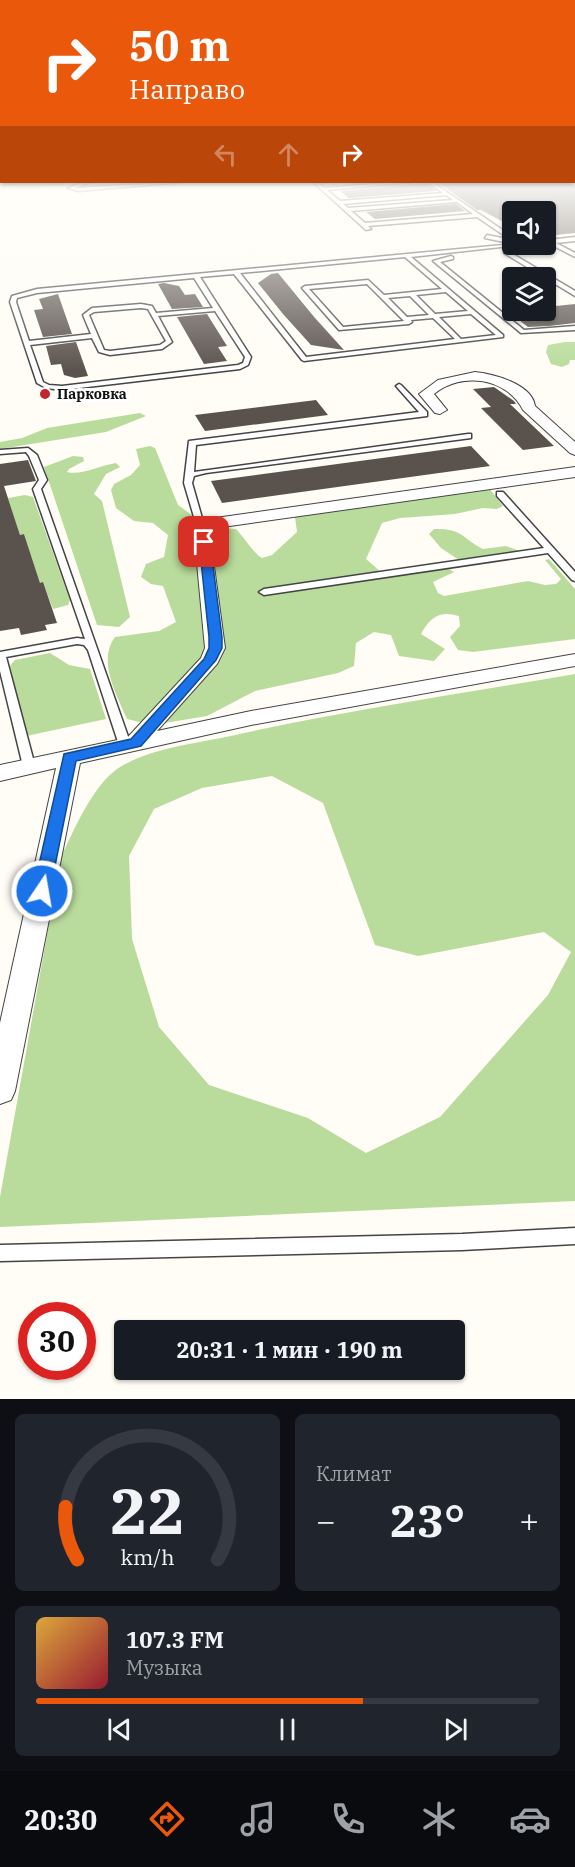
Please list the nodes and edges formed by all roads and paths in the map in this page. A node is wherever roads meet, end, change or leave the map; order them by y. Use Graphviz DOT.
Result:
graph roads {
  1 [pos="556,246"];
  2 [pos="502,247"];
  3 [pos="502,253"];
  4 [pos="511,255"];
  5 [pos="575,255"];
  6 [pos="407,256"];
  7 [pos="236,272"];
  8 [pos="196,276"];
  9 [pos="447,290"];
  10 [pos="411,294"];
  11 [pos="575,294"];
  12 [pos="383,297"];
  13 [pos="217,309"];
  14 [pos="473,312"];
  15 [pos="154,315"];
  16 [pos="435,316"];
  17 [pos="406,319"];
  18 [pos="575,328"];
  19 [pos="94,336"];
  20 [pos="460,340"];
  21 [pos="27,343"];
  22 [pos="399,386"];
  23 [pos="440,410"];
  24 [pos="468,436"];
  25 [pos="575,450"];
  26 [pos="0,452"];
  27 [pos="575,472"];
  28 [pos="190,475"];
  29 [pos="500,494"];
  30 [pos="200,525"];
  31 [pos="550,550"];
  32 [pos="575,578"];
  33 [pos="264,592"];
  34 [pos="93,650"];
  35 [pos="1,655"];
  36 [pos="575,660"];
  37 [pos="130,744"];
  38 [pos="70,757"];
  39 [pos="29,766"];
  40 [pos="0,773"];
  41 [pos="0,1091"];
  42 [pos="575,1236"];
  43 [pos="0,1253"];
  1 -- 5 [label="lane"];
  2 -- 6 [label="lane"];
  3 -- 18 [label="lane"];
  4 -- 11 [label="lane"];
  6 -- 7 [label="lane"];
  6 -- 9 [label="lane"];
  7 -- 8 [label="lane"];
  7 -- 20 [label="lane"];
  8 -- 13 [label="lane"];
  8 -- 21 [label="lane"];
  9 -- 10 [label="lane"];
  9 -- 14 [label="lane"];
  10 -- 12 [label="lane"];
  10 -- 16 [label="lane"];
  12 -- 17 [label="lane"];
  12 -- 17 [label="lane"];
  13 -- 15 [label="lane"];
  13 -- 21 [label="lane"];
  14 -- 16 [label="lane"];
  14 -- 20 [label="lane"];
  15 -- 19 [label="lane"];
  15 -- 19 [label="lane"];
  16 -- 17 [label="lane"];
  16 -- 20 [label="lane"];
  19 -- 21 [label="lane"];
  22 -- 28 [label="lane"];
  23 -- 25 [label="street"];
  24 -- 28 [label="lane"];
  26 -- 34 [label="lane"];
  27 -- 30 [label="street"];
  28 -- 30 [label="lane"];
  29 -- 31 [label="lane"];
  30 -- 37 [label="street"];
  31 -- 32 [label="lane"];
  31 -- 33 [label="lane"];
  34 -- 35 [label="lane"];
  34 -- 37 [label="lane"];
  35 -- 39 [label="lane"];
  36 -- 37 [label="street"];
  37 -- 38 [label="street"];
  38 -- 39 [label="street"];
  38 -- 41 [label="street"];
  39 -- 40 [label="street"];
  42 -- 43 [label="lane"];
}
